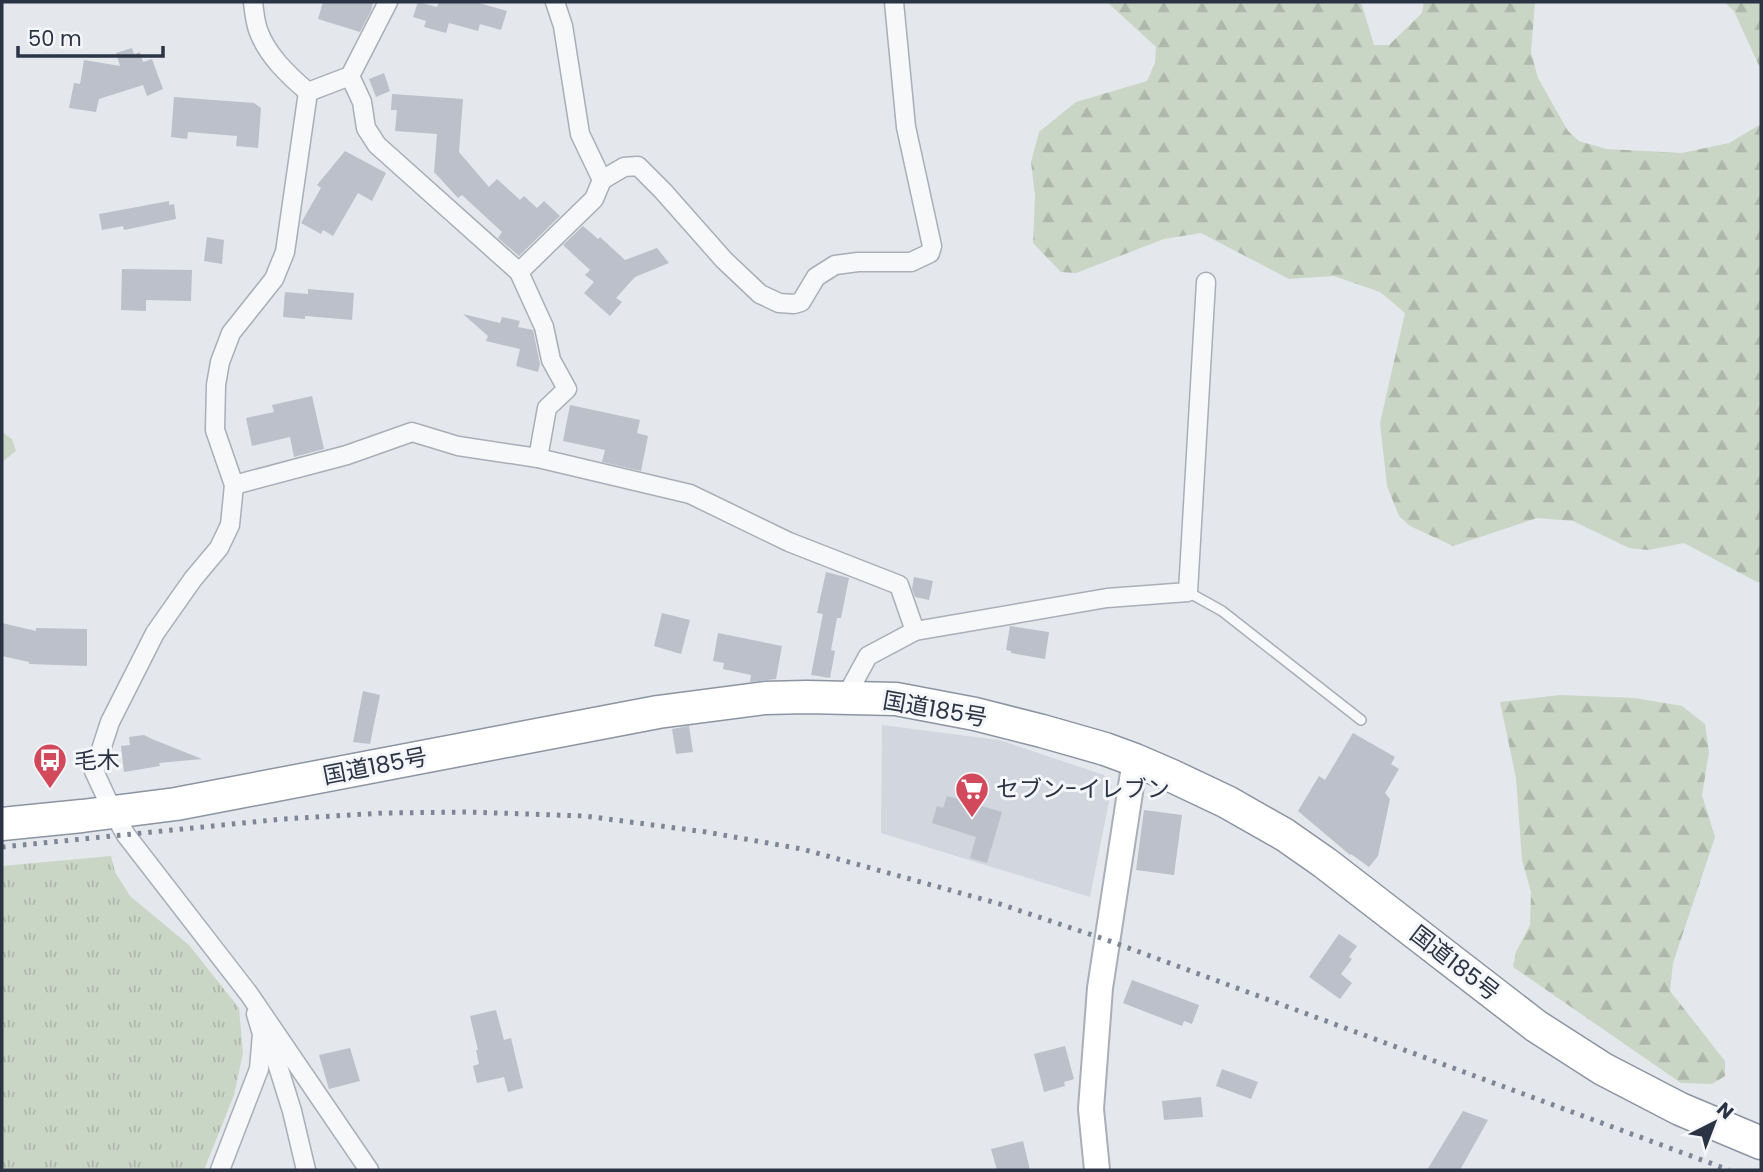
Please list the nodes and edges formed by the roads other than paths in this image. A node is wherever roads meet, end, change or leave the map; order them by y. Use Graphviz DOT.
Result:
graph roads {
  1 [pos="253,2"];
  2 [pos="388,2"];
  3 [pos="555,2"];
  4 [pos="894,2"];
  5 [pos="350,76"];
  6 [pos="308,92"];
  7 [pos="602,180"];
  8 [pos="519,272"];
  9 [pos="1206,282"];
  10 [pos="538,458"];
  11 [pos="234,485"];
  12 [pos="1188,592"];
  13 [pos="915,631"];
  14 [pos="845,698"];
  15 [pos="1361,720"];
  16 [pos="1135,761"];
  17 [pos="113,812"];
  18 [pos="2,824"];
  19 [pos="249,994"];
  20 [pos="278,1038"];
  21 [pos="1761,1143"];
  22 [pos="219,1170"];
  23 [pos="306,1170"];
  24 [pos="369,1170"];
  25 [pos="1097,1170"];
  1 -- 6 [label="street"];
  2 -- 5 [label="street"];
  3 -- 7 [label="street"];
  4 -- 7 [label="street"];
  5 -- 6 [label="street"];
  5 -- 8 [label="street"];
  6 -- 11 [label="street"];
  7 -- 8 [label="street"];
  8 -- 10 [label="street"];
  9 -- 12 [label="street"];
  10 -- 11 [label="street"];
  10 -- 13 [label="street"];
  11 -- 17 [label="street"];
  12 -- 13 [label="street"];
  12 -- 15 [label="lane"];
  13 -- 14 [label="street"];
  14 -- 16 [label="highway, 国道185号"];
  14 -- 17 [label="highway, 国道185号"];
  16 -- 21 [label="highway, 国道185号"];
  16 -- 25 [label="street"];
  17 -- 18 [label="highway, 国道185号"];
  17 -- 19 [label="street"];
  19 -- 20 [label="street"];
  19 -- 22 [label="street"];
  20 -- 23 [label="street"];
  20 -- 24 [label="street"];
}
